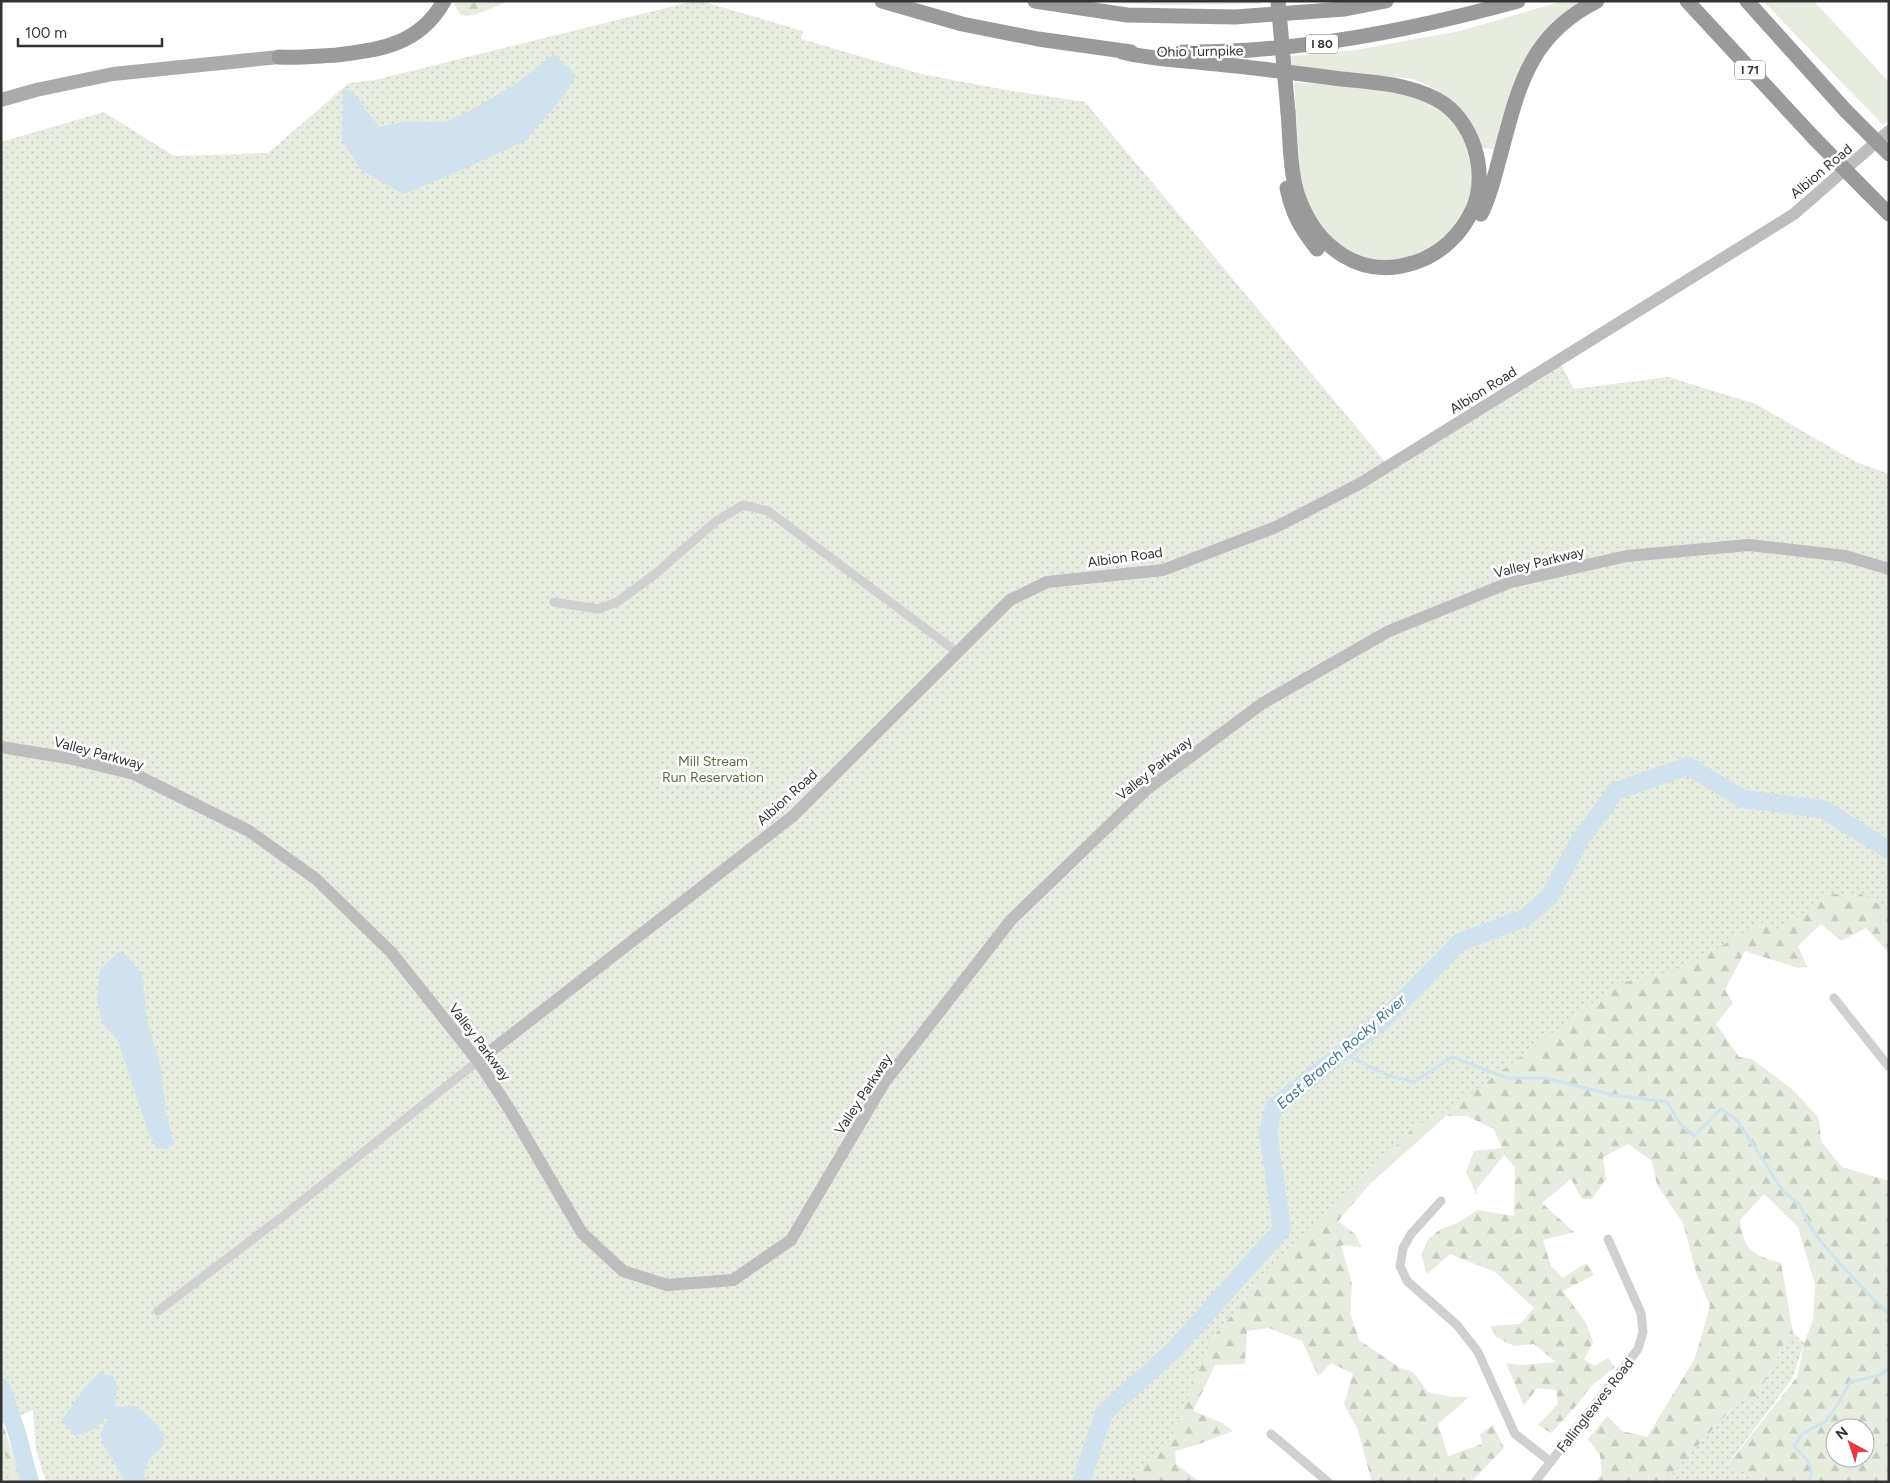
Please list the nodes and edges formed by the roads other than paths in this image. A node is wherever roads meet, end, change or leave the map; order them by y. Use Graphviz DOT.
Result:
graph roads {
  1 [pos="436,1"];
  2 [pos="444,1"];
  3 [pos="882,1"];
  4 [pos="1035,1"];
  5 [pos="1270,1"];
  6 [pos="1278,1"];
  7 [pos="1386,1"];
  8 [pos="1518,1"];
  9 [pos="1597,1"];
  10 [pos="1687,1"];
  11 [pos="1748,1"];
  12 [pos="1122,52"];
  13 [pos="279,57"];
  14 [pos="1,100"];
  15 [pos="1284,112"];
  16 [pos="1889,131"];
  17 [pos="1889,154"];
  18 [pos="1889,214"];
  19 [pos="1889,569"];
  20 [pos="554,602"];
  21 [pos="957,652"];
  22 [pos="1,747"];
  23 [pos="1834,998"];
  24 [pos="478,1061"];
  25 [pos="1889,1067"];
  26 [pos="1441,1201"];
  27 [pos="1608,1239"];
  28 [pos="158,1311"];
  29 [pos="1271,1434"];
  30 [pos="1551,1462"];
  31 [pos="1328,1482"];
  32 [pos="1535,1482"];
  1 -- 13 [label="highway"];
  2 -- 13 [label="highway"];
  3 -- 12 [label="highway, Ohio Turnpike / I 80"];
  4 -- 7 [label="highway"];
  5 -- 15 [label="highway"];
  6 -- 15 [label="highway, bridge"];
  8 -- 12 [label="highway, Ohio Turnpike / I 80"];
  9 -- 15 [label="highway"];
  10 -- 18 [label="highway, I 71, bridge"];
  11 -- 17 [label="highway, bridge"];
  12 -- 15 [label="highway"];
  13 -- 14 [label="main road"];
  16 -- 21 [label="street, Albion Road"];
  19 -- 24 [label="street, Valley Parkway"];
  20 -- 21 [label="street"];
  21 -- 24 [label="street, Albion Road"];
  22 -- 24 [label="street, Valley Parkway"];
  23 -- 25 [label="street"];
  24 -- 28 [label="street"];
  26 -- 30 [label="street"];
  27 -- 30 [label="street, Fallingleaves Road"];
  29 -- 31 [label="street"];
  30 -- 32 [label="street, Fallingleaves Road"];
}
